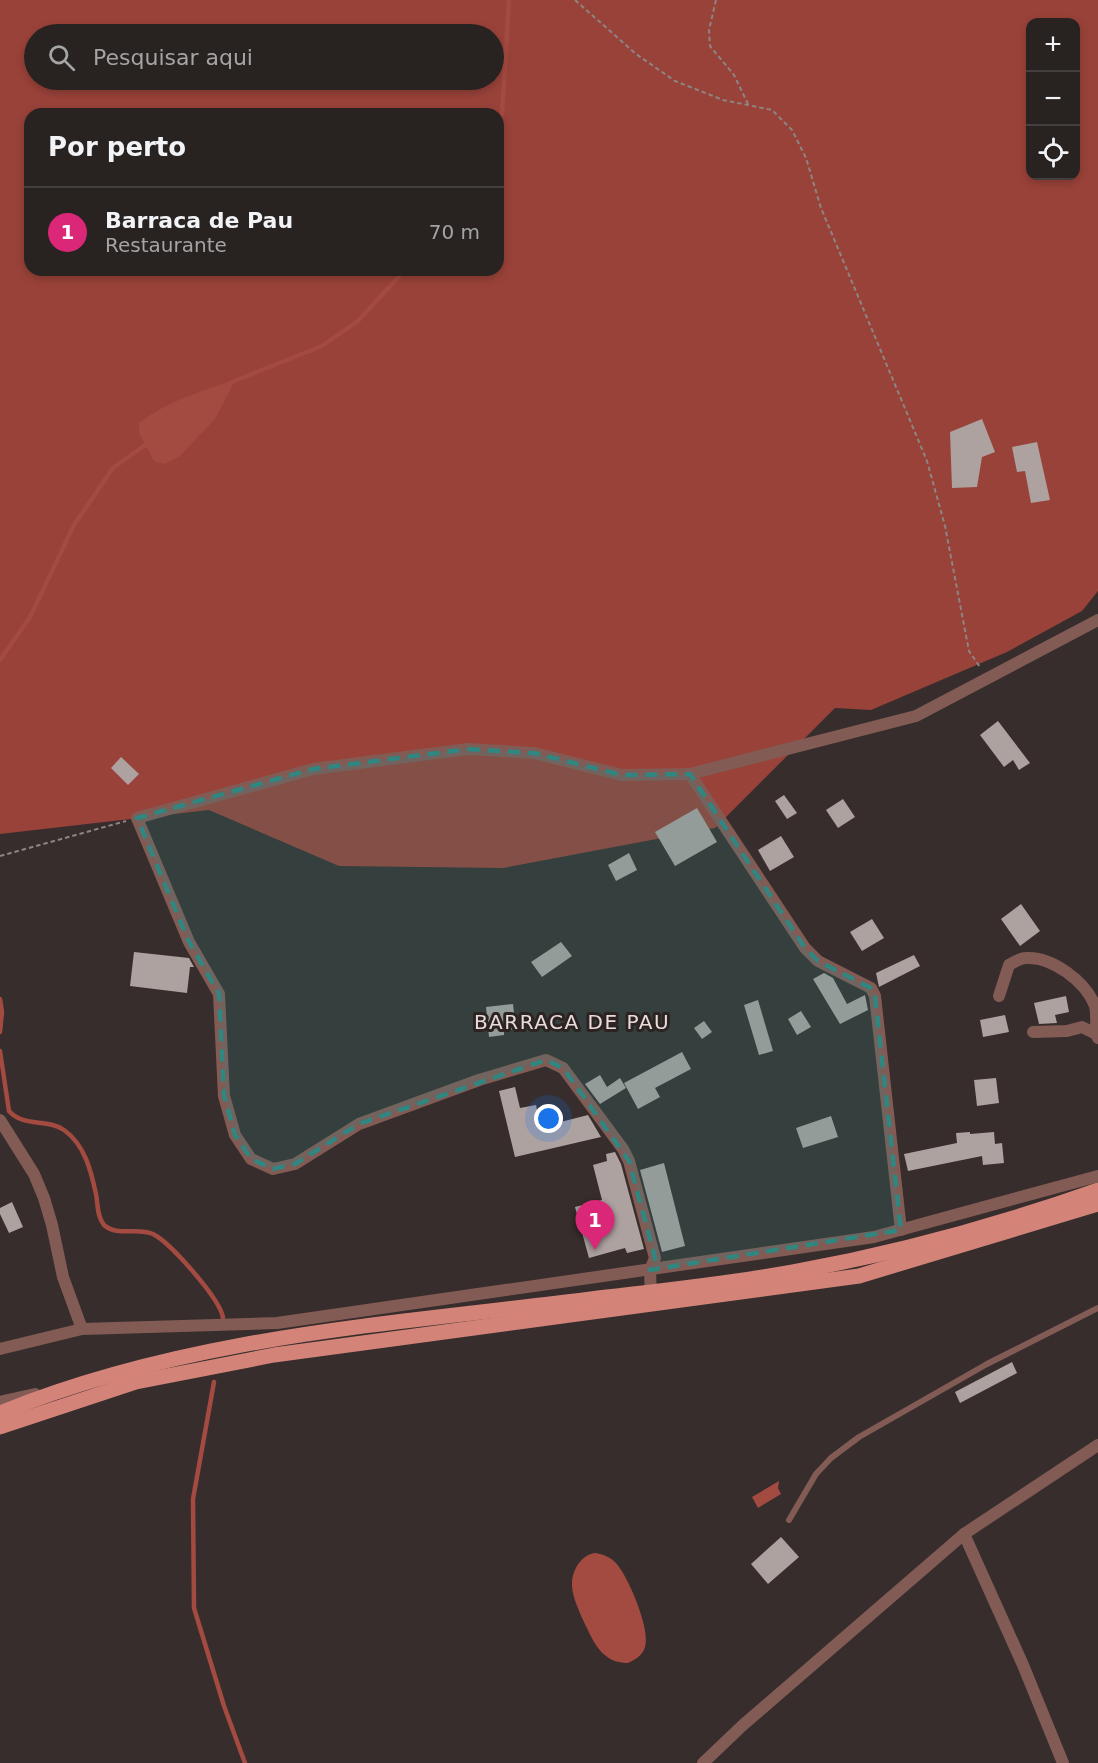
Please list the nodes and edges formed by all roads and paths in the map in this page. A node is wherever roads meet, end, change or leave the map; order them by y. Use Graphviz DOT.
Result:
graph roads {
  1 [pos="574,0"];
  2 [pos="716,0"];
  3 [pos="749,105"];
  4 [pos="1098,620"];
  5 [pos="988,678"];
  6 [pos="690,774"];
  7 [pos="138,818"];
  8 [pos="0,856"];
  9 [pos="999,996"];
  10 [pos="1033,1032"];
  11 [pos="1097,1036"];
  12 [pos="0,1120"];
  13 [pos="1098,1176"];
  14 [pos="1098,1190"];
  15 [pos="1098,1204"];
  16 [pos="902,1230"];
  17 [pos="650,1270"];
  18 [pos="651,1298"];
  19 [pos="1098,1308"];
  20 [pos="82,1329"];
  21 [pos="0,1349"];
  22 [pos="71,1386"];
  23 [pos="0,1402"];
  24 [pos="0,1413"];
  25 [pos="0,1427"];
  26 [pos="1098,1445"];
  27 [pos="789,1520"];
  28 [pos="964,1534"];
  29 [pos="703,1763"];
  30 [pos="1064,1763"];
  1 -- 3 [label="path"];
  2 -- 3 [label="path"];
  3 -- 5 [label="path"];
  4 -- 5 [label="street"];
  5 -- 6 [label="street"];
  6 -- 7 [label="street"];
  6 -- 16 [label="street"];
  7 -- 8 [label="path"];
  7 -- 17 [label="street"];
  9 -- 11 [label="street"];
  10 -- 11 [label="street"];
  12 -- 20 [label="street"];
  13 -- 16 [label="street"];
  14 -- 18 [label="main road"];
  15 -- 18 [label="main road"];
  16 -- 17 [label="street"];
  17 -- 18 [label="street"];
  17 -- 20 [label="street"];
  18 -- 22 [label="main road"];
  18 -- 25 [label="main road"];
  19 -- 27 [label="lane"];
  20 -- 21 [label="street"];
  22 -- 23 [label="street"];
  22 -- 24 [label="main road"];
  26 -- 28 [label="street"];
  28 -- 29 [label="street"];
  28 -- 30 [label="street"];
}
